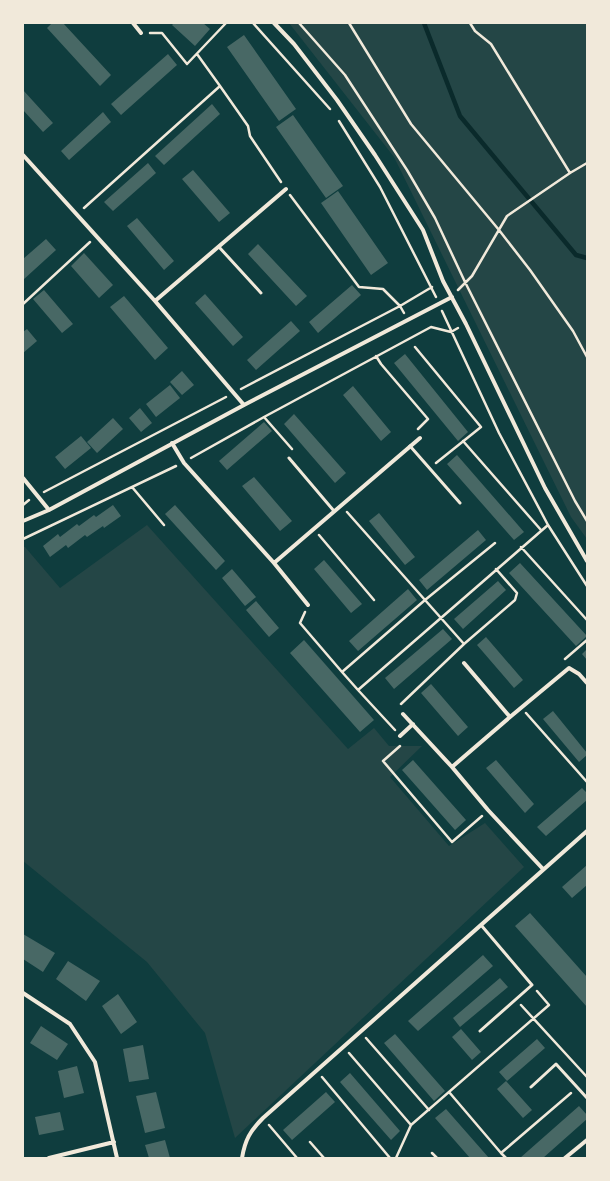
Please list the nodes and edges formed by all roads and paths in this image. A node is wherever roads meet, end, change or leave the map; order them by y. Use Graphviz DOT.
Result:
graph roads {
  1 [pos="133,23"];
  2 [pos="226,23"];
  3 [pos="253,23"];
  4 [pos="274,23"];
  5 [pos="299,23"];
  6 [pos="350,23"];
  7 [pos="470,23"];
  8 [pos="141,33"];
  9 [pos="197,54"];
  10 [pos="220,86"];
  11 [pos="332,110"];
  12 [pos="336,117"];
  13 [pos="23,154"];
  14 [pos="587,163"];
  15 [pos="570,173"];
  16 [pos="286,189"];
  17 [pos="77,214"];
  18 [pos="499,230"];
  19 [pos="97,236"];
  20 [pos="219,247"];
  21 [pos="465,282"];
  22 [pos="261,293"];
  23 [pos="452,298"];
  24 [pos="155,302"];
  25 [pos="23,304"];
  26 [pos="439,304"];
  27 [pos="408,319"];
  28 [pos="466,324"];
  29 [pos="451,332"];
  30 [pos="415,347"];
  31 [pos="376,356"];
  32 [pos="587,357"];
  33 [pos="244,405"];
  34 [pos="420,438"];
  35 [pos="463,441"];
  36 [pos="172,443"];
  37 [pos="409,446"];
  38 [pos="289,458"];
  39 [pos="184,462"];
  40 [pos="430,468"];
  41 [pos="23,478"];
  42 [pos="132,487"];
  43 [pos="460,503"];
  44 [pos="50,510"];
  45 [pos="334,511"];
  46 [pos="349,515"];
  47 [pos="23,521"];
  48 [pos="587,521"];
  49 [pos="164,525"];
  50 [pos="548,525"];
  51 [pos="314,528"];
  52 [pos="541,530"];
  53 [pos="23,539"];
  54 [pos="495,543"];
  55 [pos="521,547"];
  56 [pos="587,561"];
  57 [pos="274,563"];
  58 [pos="496,569"];
  59 [pos="587,586"];
  60 [pos="374,600"];
  61 [pos="425,600"];
  62 [pos="308,605"];
  63 [pos="440,618"];
  64 [pos="587,620"];
  65 [pos="464,644"];
  66 [pos="464,663"];
  67 [pos="342,672"];
  68 [pos="587,683"];
  69 [pos="358,690"];
  70 [pos="521,707"];
  71 [pos="403,714"];
  72 [pos="510,717"];
  73 [pos="413,724"];
  74 [pos="400,736"];
  75 [pos="452,767"];
  76 [pos="587,782"];
  77 [pos="488,810"];
  78 [pos="587,831"];
  79 [pos="543,869"];
  80 [pos="481,925"];
  81 [pos="532,985"];
  82 [pos="23,993"];
  83 [pos="516,999"];
  84 [pos="533,1018"];
  85 [pos="360,1031"];
  86 [pos="480,1031"];
  87 [pos="343,1046"];
  88 [pos="316,1071"];
  89 [pos="587,1076"];
  90 [pos="531,1087"];
  91 [pos="577,1087"];
  92 [pos="449,1092"];
  93 [pos="587,1098"];
  94 [pos="429,1110"];
  95 [pos="263,1118"];
  96 [pos="411,1125"];
  97 [pos="587,1140"];
  98 [pos="114,1142"];
  99 [pos="310,1142"];
  100 [pos="432,1153"];
  101 [pos="502,1153"];
  102 [pos="49,1158"];
  103 [pos="117,1158"];
  104 [pos="242,1158"];
  105 [pos="297,1158"];
  106 [pos="324,1158"];
  107 [pos="390,1158"];
  108 [pos="396,1158"];
  109 [pos="437,1158"];
  110 [pos="506,1158"];
  111 [pos="566,1158"];
  1 -- 8 [label="street"];
  2 -- 9 [label="path"];
  3 -- 11 [label="path"];
  4 -- 23 [label="street"];
  5 -- 21 [label="path"];
  6 -- 18 [label="path"];
  7 -- 15 [label="path"];
  8 -- 9 [label="path"];
  9 -- 10 [label="path"];
  10 -- 16 [label="path"];
  10 -- 17 [label="path"];
  12 -- 26 [label="path"];
  13 -- 17 [label="street"];
  14 -- 15 [label="path"];
  15 -- 18 [label="path"];
  16 -- 20 [label="street"];
  16 -- 27 [label="path"];
  17 -- 19 [label="street"];
  18 -- 21 [label="path"];
  18 -- 32 [label="path"];
  19 -- 24 [label="street"];
  19 -- 25 [label="path"];
  20 -- 22 [label="lane"];
  20 -- 24 [label="street"];
  21 -- 23 [label="path"];
  21 -- 48 [label="path"];
  23 -- 26 [label="street"];
  23 -- 28 [label="street"];
  24 -- 33 [label="street"];
  26 -- 27 [label="street"];
  26 -- 29 [label="path"];
  27 -- 33 [label="street"];
  28 -- 29 [label="path"];
  28 -- 56 [label="street"];
  29 -- 31 [label="path"];
  29 -- 50 [label="path"];
  30 -- 35 [label="path"];
  31 -- 34 [label="path"];
  31 -- 39 [label="path"];
  33 -- 36 [label="street"];
  34 -- 37 [label="street"];
  35 -- 40 [label="path"];
  35 -- 52 [label="path"];
  36 -- 39 [label="street"];
  36 -- 44 [label="street"];
  37 -- 40 [label="lane"];
  37 -- 45 [label="street"];
  38 -- 45 [label="lane"];
  39 -- 42 [label="path"];
  39 -- 57 [label="street"];
  40 -- 43 [label="lane"];
  41 -- 44 [label="street"];
  42 -- 49 [label="path"];
  42 -- 53 [label="path"];
  44 -- 47 [label="street"];
  45 -- 51 [label="street"];
  46 -- 61 [label="path"];
  50 -- 52 [label="path"];
  50 -- 59 [label="path"];
  51 -- 57 [label="street"];
  51 -- 60 [label="path"];
  52 -- 55 [label="path"];
  54 -- 61 [label="path"];
  55 -- 58 [label="path"];
  55 -- 64 [label="path"];
  57 -- 62 [label="street"];
  58 -- 63 [label="path"];
  58 -- 65 [label="path"];
  61 -- 63 [label="path"];
  61 -- 67 [label="path"];
  62 -- 67 [label="path"];
  63 -- 65 [label="path"];
  63 -- 69 [label="path"];
  65 -- 71 [label="path"];
  66 -- 72 [label="street"];
  67 -- 69 [label="path"];
  68 -- 70 [label="street"];
  69 -- 74 [label="path"];
  70 -- 72 [label="street"];
  70 -- 76 [label="path"];
  71 -- 73 [label="street"];
  72 -- 75 [label="street"];
  73 -- 74 [label="street"];
  73 -- 75 [label="street"];
  74 -- 77 [label="path"];
  75 -- 77 [label="street"];
  77 -- 79 [label="street"];
  78 -- 79 [label="street"];
  79 -- 80 [label="street"];
  80 -- 81 [label="lane"];
  80 -- 85 [label="street"];
  81 -- 83 [label="lane"];
  81 -- 84 [label="path"];
  82 -- 98 [label="street"];
  83 -- 84 [label="path"];
  83 -- 86 [label="lane"];
  84 -- 89 [label="path"];
  84 -- 92 [label="path"];
  85 -- 87 [label="street"];
  85 -- 94 [label="path"];
  87 -- 88 [label="street"];
  87 -- 96 [label="path"];
  88 -- 95 [label="street"];
  88 -- 107 [label="path"];
  90 -- 91 [label="lane"];
  91 -- 93 [label="lane"];
  91 -- 101 [label="path"];
  92 -- 94 [label="path"];
  92 -- 101 [label="path"];
  94 -- 96 [label="path"];
  95 -- 104 [label="street"];
  95 -- 105 [label="path"];
  96 -- 108 [label="path"];
  97 -- 111 [label="street"];
  98 -- 102 [label="street"];
  98 -- 103 [label="street"];
  99 -- 106 [label="path"];
  100 -- 109 [label="path"];
  101 -- 110 [label="path"];
}
